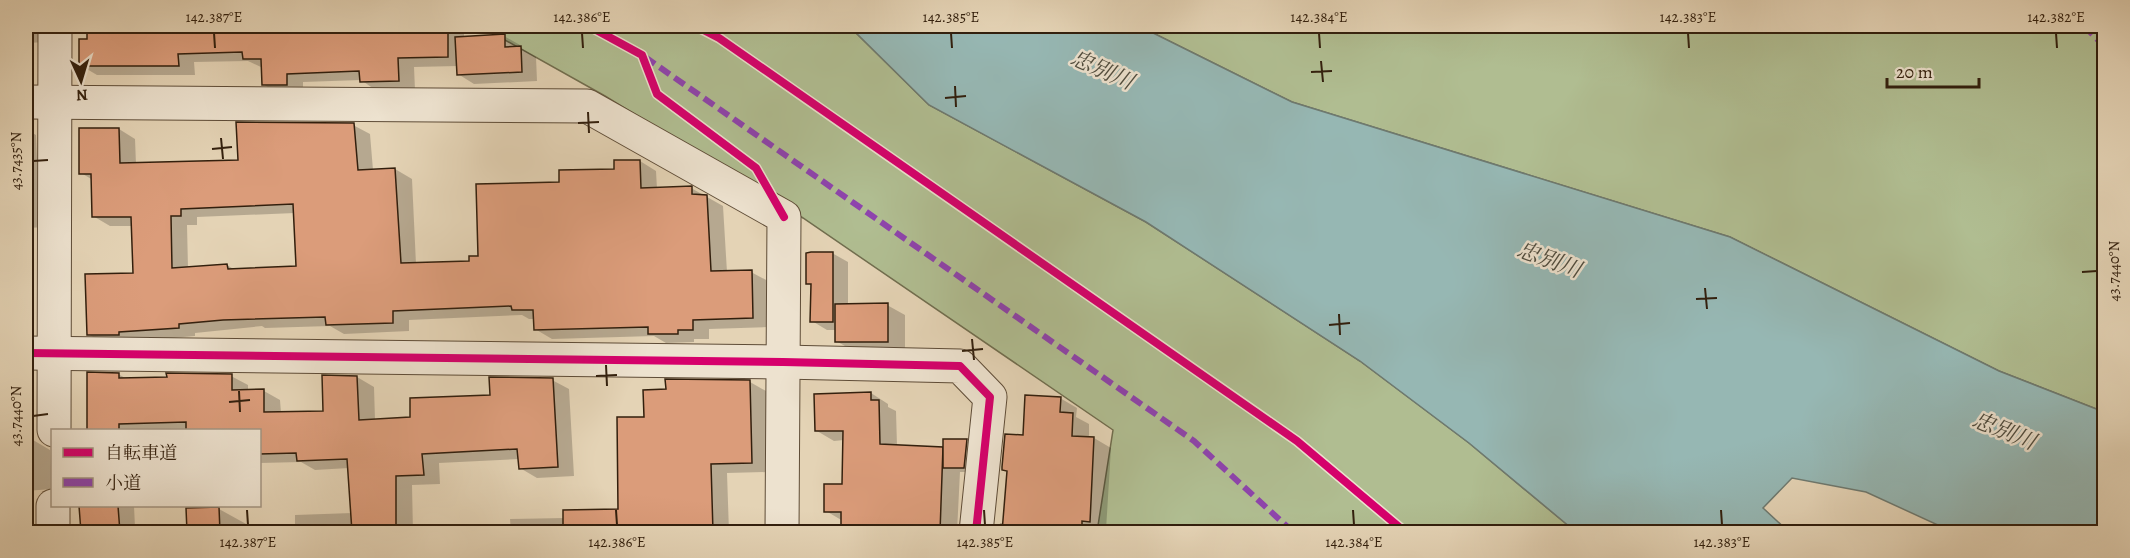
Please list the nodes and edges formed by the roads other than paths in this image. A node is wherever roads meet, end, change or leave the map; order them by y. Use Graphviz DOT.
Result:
graph roads {
  1 [pos="55,26"];
  2 [pos="40,101"];
  3 [pos="40,352"];
  4 [pos="783,362"];
  5 [pos="54,429"];
  6 [pos="53,507"];
  7 [pos="53,532"];
  8 [pos="782,532"];
  9 [pos="976,532"];
  1 -- 2 [label="street"];
  2 -- 3 [label="street"];
  2 -- 4 [label="street"];
  3 -- 4 [label="street"];
  3 -- 5 [label="street"];
  4 -- 8 [label="street"];
  4 -- 9 [label="street"];
  6 -- 7 [label="street"];
}
